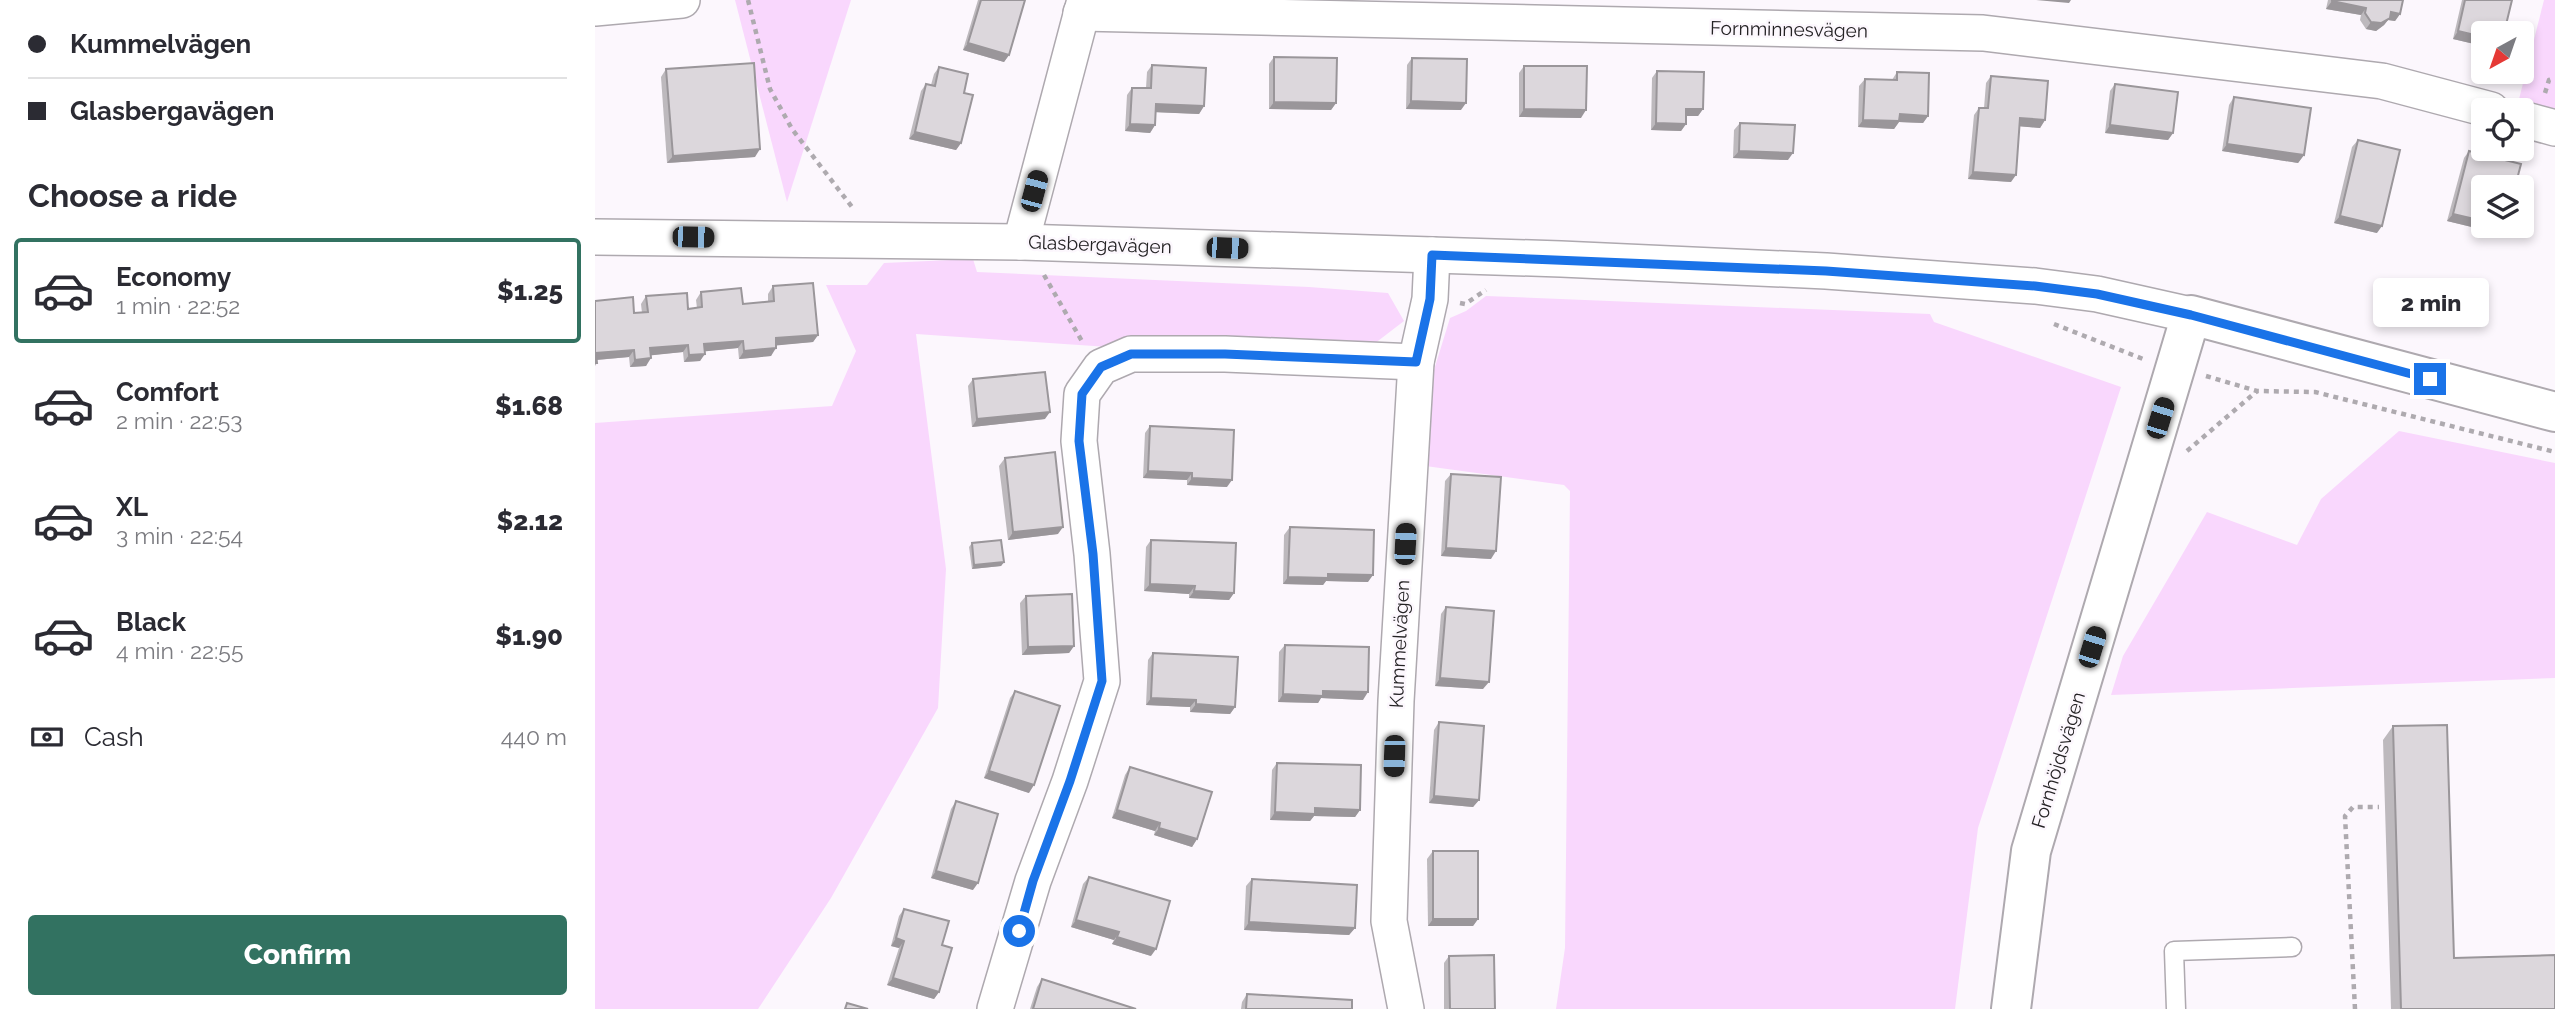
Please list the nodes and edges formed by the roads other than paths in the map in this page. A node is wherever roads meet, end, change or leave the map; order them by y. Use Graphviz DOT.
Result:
graph roads {
  1 [pos="682,0"];
  2 [pos="1083,7"];
  3 [pos="595,8"];
  4 [pos="2471,104"];
  5 [pos="2534,122"];
  6 [pos="2555,128"];
  7 [pos="595,237"];
  8 [pos="1030,255"];
  9 [pos="1432,255"];
  10 [pos="2191,315"];
  11 [pos="1416,362"];
  12 [pos="2555,412"];
  13 [pos="2292,947"];
  14 [pos="995,1009"];
  15 [pos="1406,1009"];
  16 [pos="2011,1009"];
  17 [pos="2176,1009"];
  1 -- 3 [label="street"];
  2 -- 4 [label="street, Fornminnesvägen"];
  2 -- 8 [label="street"];
  5 -- 6 [label="street"];
  7 -- 8 [label="street, Glasbergavägen"];
  8 -- 9 [label="street, Glasbergavägen"];
  9 -- 10 [label="street, Glasbergavägen"];
  9 -- 11 [label="street, Kummelvägen"];
  10 -- 12 [label="street, Glasbergavägen"];
  10 -- 16 [label="street, Fornhöjdsvägen"];
  11 -- 14 [label="street"];
  11 -- 15 [label="street, Kummelvägen"];
  13 -- 17 [label="lane"];
}
